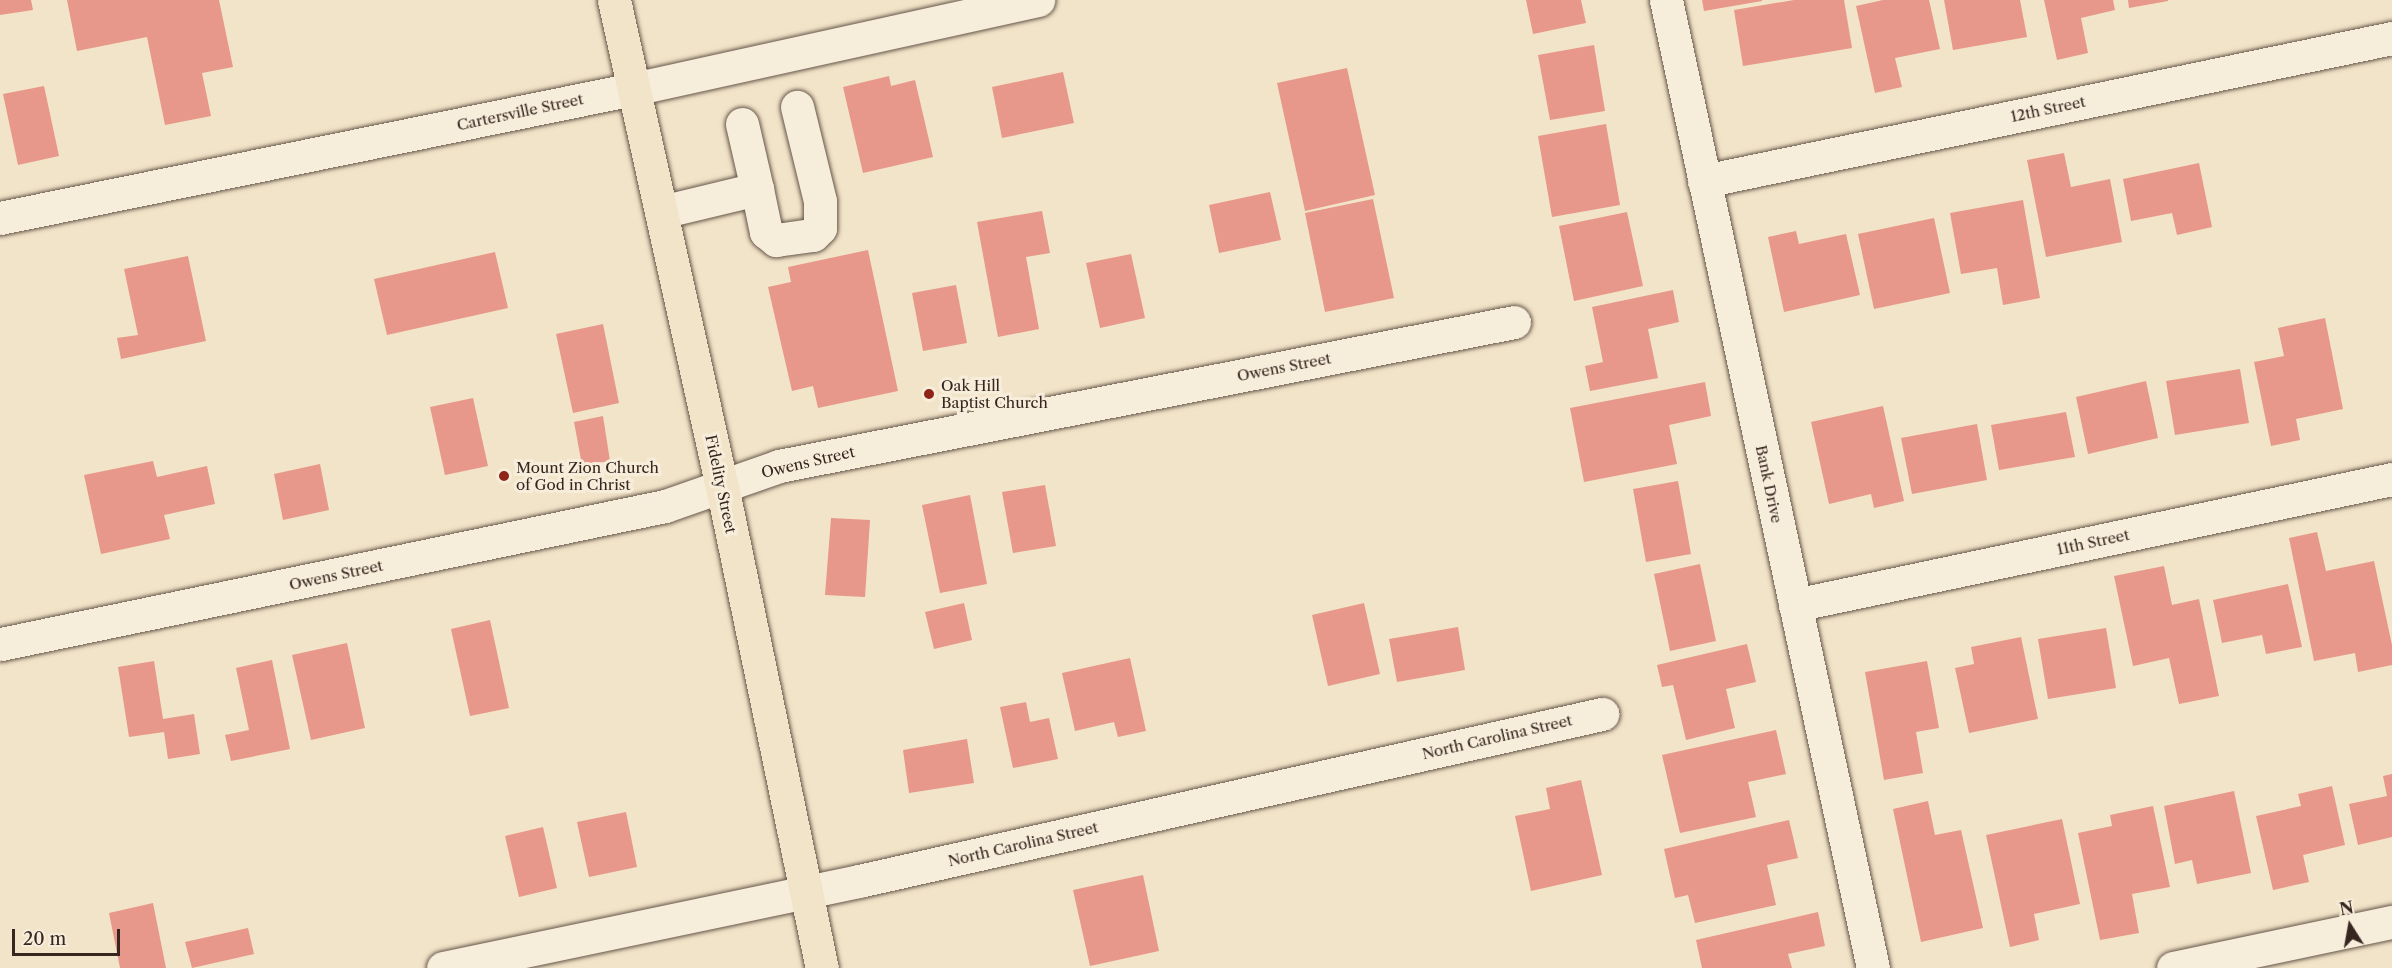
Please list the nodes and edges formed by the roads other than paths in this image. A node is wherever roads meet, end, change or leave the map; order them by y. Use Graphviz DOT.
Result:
graph roads {
  1 [pos="614,0"];
  2 [pos="1038,0"];
  3 [pos="1666,0"];
  4 [pos="2392,38"];
  5 [pos="633,89"];
  6 [pos="797,107"];
  7 [pos="742,124"];
  8 [pos="1704,180"];
  9 [pos="757,189"];
  10 [pos="661,212"];
  11 [pos="0,218"];
  12 [pos="1514,322"];
  13 [pos="2392,479"];
  14 [pos="722,486"];
  15 [pos="1795,605"];
  16 [pos="1,644"];
  17 [pos="1602,714"];
  18 [pos="805,891"];
  19 [pos="2392,922"];
  20 [pos="443,968"];
  21 [pos="822,968"];
  22 [pos="1873,968"];
  23 [pos="2173,968"];
  1 -- 5 [label="main road, Fidelity Street"];
  2 -- 5 [label="street, Cartersville Street"];
  3 -- 8 [label="street, Bank Drive"];
  4 -- 8 [label="street, 12th Street"];
  5 -- 10 [label="main road, Fidelity Street"];
  5 -- 11 [label="street, Cartersville Street"];
  6 -- 9 [label="street"];
  7 -- 9 [label="street"];
  8 -- 15 [label="street, Bank Drive"];
  9 -- 10 [label="street"];
  10 -- 14 [label="main road, Fidelity Street"];
  12 -- 14 [label="street, Owens Street"];
  13 -- 15 [label="street, 11th Street"];
  14 -- 16 [label="street, Owens Street"];
  14 -- 18 [label="main road, Fidelity Street"];
  15 -- 22 [label="street, Bank Drive"];
  17 -- 18 [label="street, North Carolina Street"];
  18 -- 20 [label="street, North Carolina Street"];
  18 -- 21 [label="main road, Fidelity Street"];
  19 -- 23 [label="street"];
}
